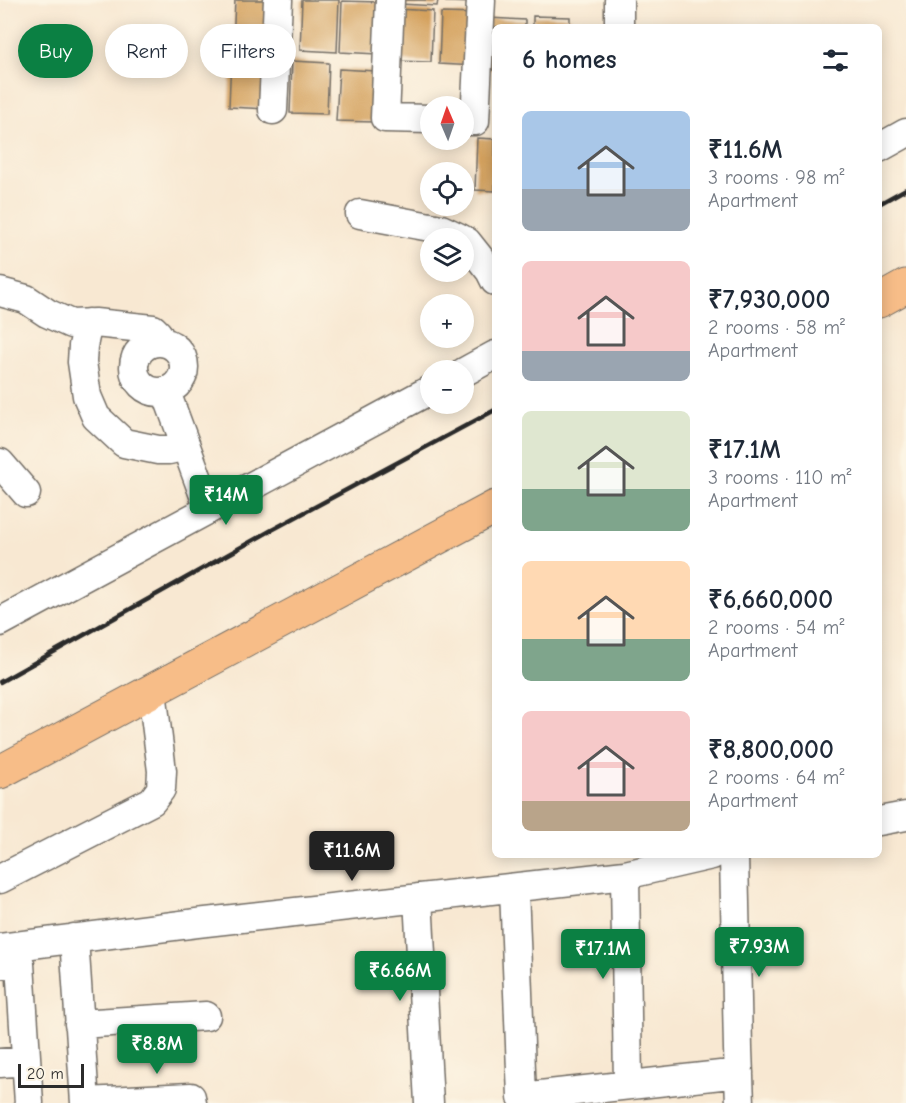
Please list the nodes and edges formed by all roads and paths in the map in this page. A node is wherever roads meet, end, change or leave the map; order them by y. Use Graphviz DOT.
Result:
graph roads {
  1 [pos="278,0"];
  2 [pos="390,0"];
  3 [pos="481,0"];
  4 [pos="619,0"];
  5 [pos="619,24"];
  6 [pos="273,110"];
  7 [pos="420,120"];
  8 [pos="478,122"];
  9 [pos="906,133"];
  10 [pos="882,146"];
  11 [pos="360,214"];
  12 [pos="436,228"];
  13 [pos="474,251"];
  14 [pos="492,275"];
  15 [pos="906,286"];
  16 [pos="0,292"];
  17 [pos="882,299"];
  18 [pos="88,323"];
  19 [pos="492,357"];
  20 [pos="474,367"];
  21 [pos="420,395"];
  22 [pos="186,446"];
  23 [pos="1,465"];
  24 [pos="26,493"];
  25 [pos="492,509"];
  26 [pos="209,510"];
  27 [pos="0,622"];
  28 [pos="152,691"];
  29 [pos="0,772"];
  30 [pos="906,816"];
  31 [pos="882,820"];
  32 [pos="699,858"];
  33 [pos="734,858"];
  34 [pos="625,875"];
  35 [pos="0,879"];
  36 [pos="514,888"];
  37 [pos="418,898"];
  38 [pos="74,938"];
  39 [pos="0,948"];
  40 [pos="0,964"];
  41 [pos="206,1016"];
  42 [pos="80,1024"];
  43 [pos="13,1062"];
  44 [pos="739,1073"];
  45 [pos="628,1085"];
  46 [pos="85,1102"];
  47 [pos="29,1103"];
  48 [pos="192,1103"];
  49 [pos="429,1103"];
  50 [pos="740,1103"];
  1 -- 6 [label="street"];
  2 -- 7 [label="street"];
  3 -- 8 [label="street"];
  4 -- 5 [label="street"];
  9 -- 10 [label="street"];
  11 -- 12 [label="street"];
  13 -- 14 [label="street"];
  15 -- 17 [label="main road"];
  16 -- 18 [label="street"];
  18 -- 22 [label="street"];
  18 -- 22 [label="street"];
  19 -- 20 [label="street"];
  21 -- 26 [label="street"];
  22 -- 26 [label="street"];
  23 -- 24 [label="street"];
  25 -- 28 [label="main road"];
  26 -- 27 [label="street"];
  28 -- 29 [label="main road"];
  28 -- 35 [label="street"];
  30 -- 31 [label="street"];
  32 -- 34 [label="street"];
  33 -- 44 [label="street"];
  34 -- 36 [label="street"];
  34 -- 45 [label="street"];
  36 -- 37 [label="street"];
  36 -- 45 [label="street"];
  37 -- 38 [label="street"];
  37 -- 49 [label="street"];
  38 -- 39 [label="street"];
  38 -- 42 [label="street"];
  40 -- 43 [label="street"];
  41 -- 42 [label="street"];
  42 -- 46 [label="street"];
  43 -- 47 [label="street"];
  44 -- 45 [label="street"];
  44 -- 50 [label="street"];
  46 -- 48 [label="street"];
}
